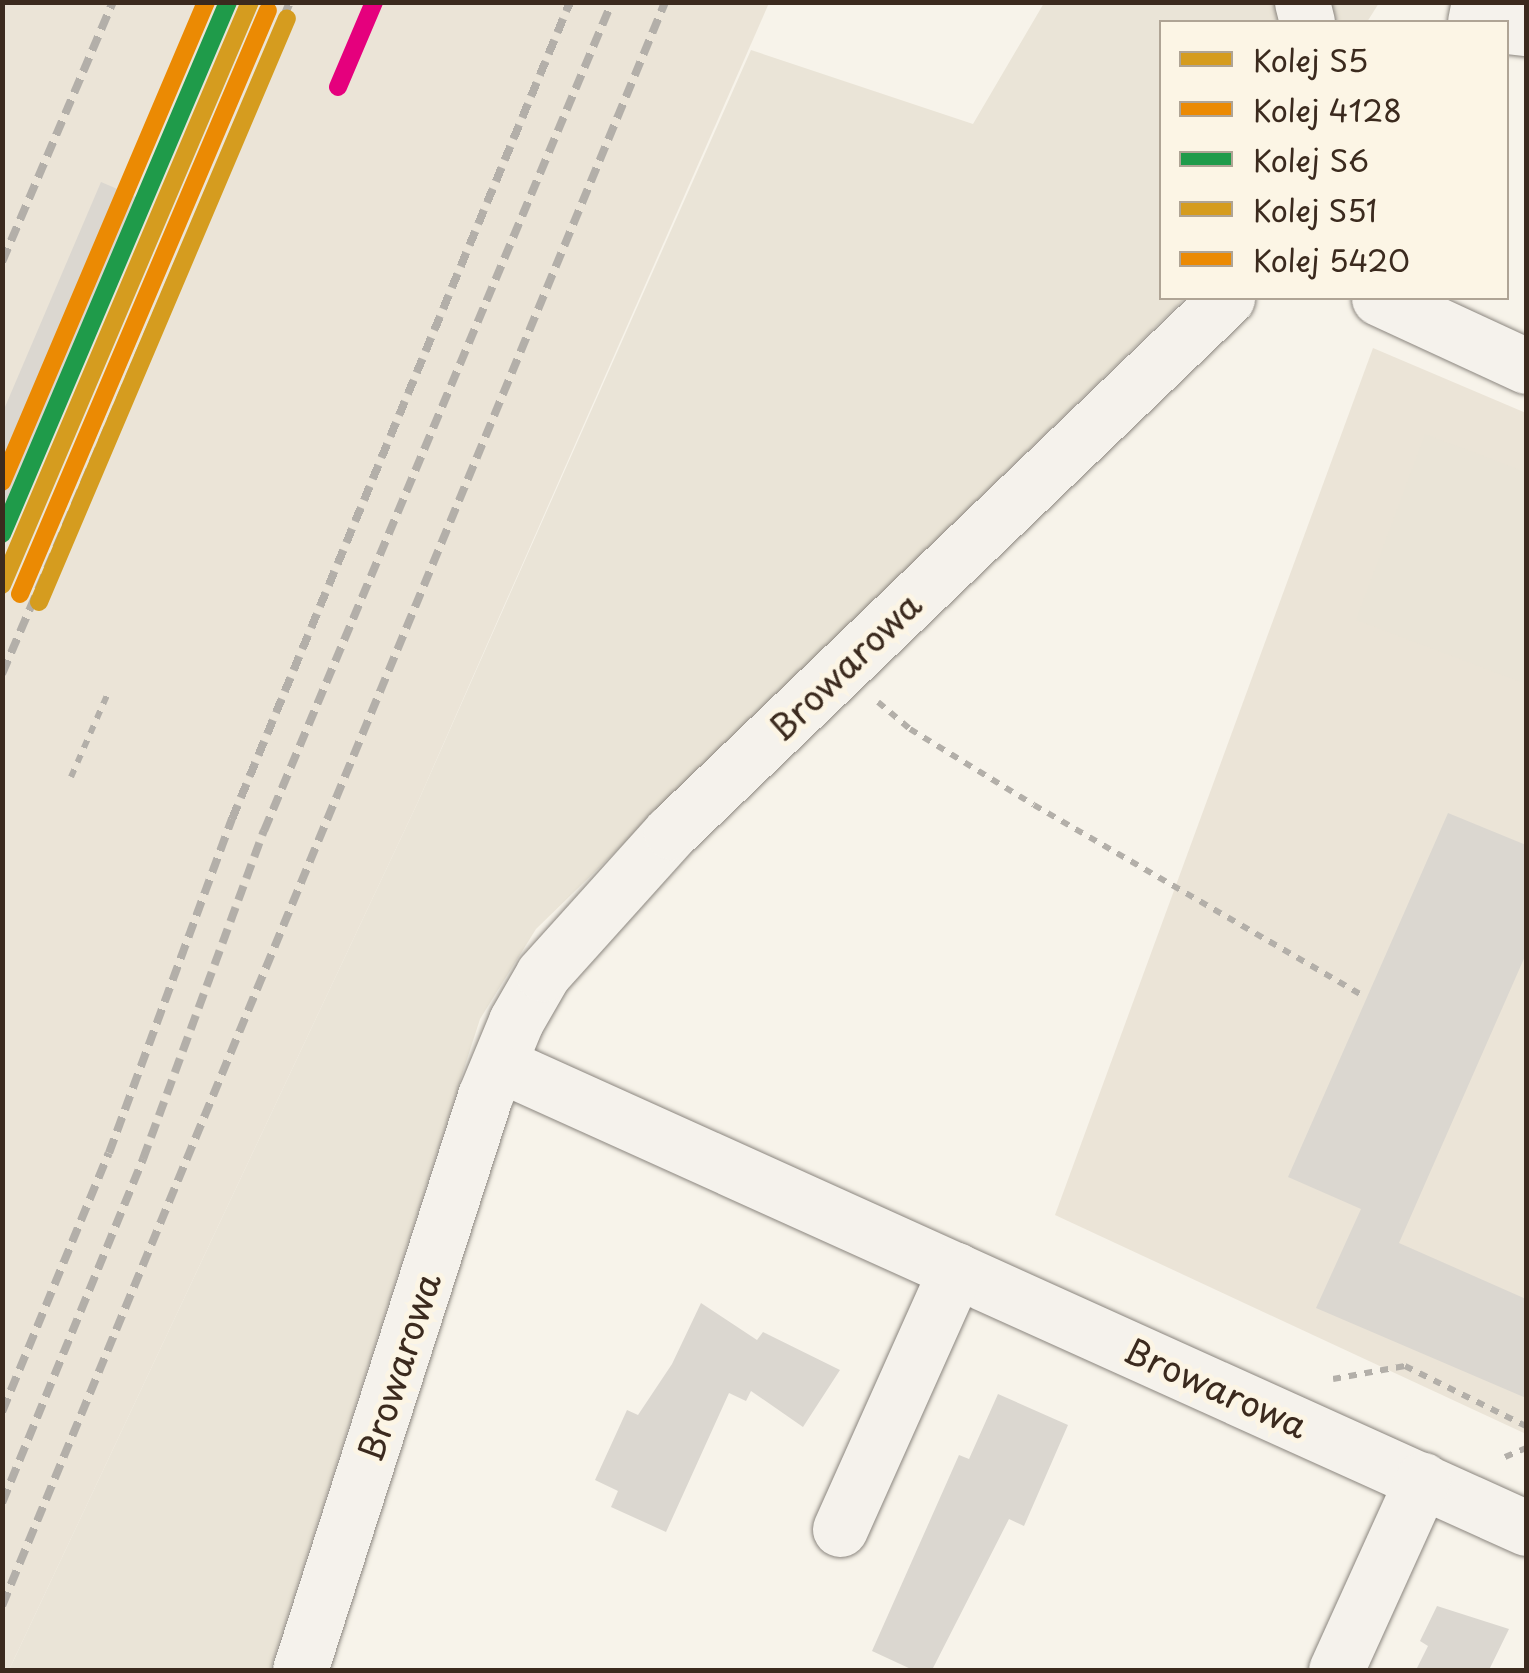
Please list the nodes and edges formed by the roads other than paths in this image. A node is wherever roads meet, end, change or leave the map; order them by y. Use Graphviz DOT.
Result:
graph roads {
  1 [pos="1225,300"];
  2 [pos="1383,300"];
  3 [pos="1526,366"];
  4 [pos="499,1064"];
  5 [pos="956,1270"];
  6 [pos="1422,1480"];
  7 [pos="1526,1528"];
  8 [pos="840,1529"];
  9 [pos="300,1670"];
  10 [pos="1336,1670"];
  1 -- 4 [label="street, Browarowa"];
  2 -- 3 [label="street"];
  4 -- 5 [label="street, Browarowa"];
  4 -- 9 [label="street, Browarowa"];
  5 -- 6 [label="street, Browarowa"];
  5 -- 8 [label="street"];
  6 -- 7 [label="street, Browarowa"];
  6 -- 10 [label="street"];
}
